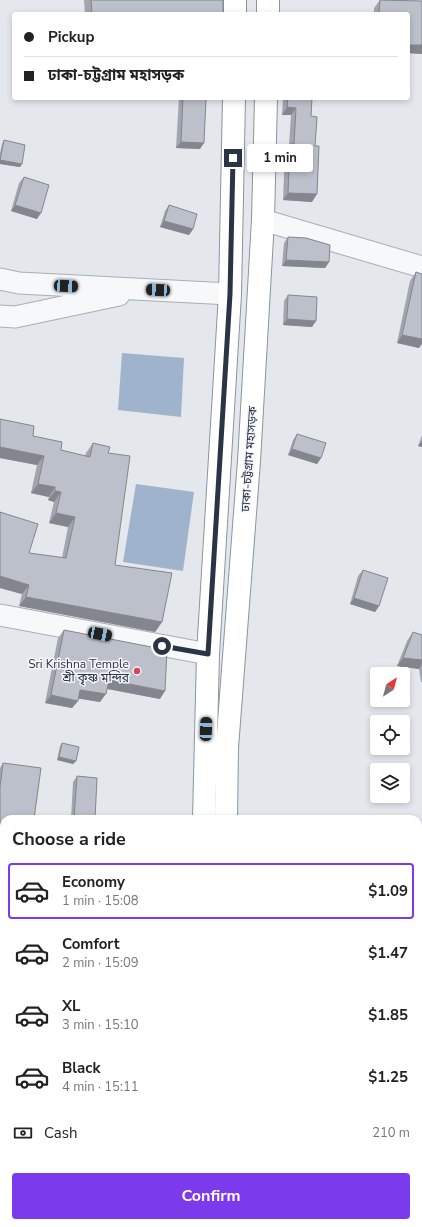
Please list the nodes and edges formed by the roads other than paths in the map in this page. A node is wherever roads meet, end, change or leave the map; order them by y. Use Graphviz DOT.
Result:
graph roads {
  1 [pos="235,0"];
  2 [pos="268,0"];
  3 [pos="235,12"];
  4 [pos="268,12"];
  5 [pos="234,100"];
  6 [pos="266,100"];
  7 [pos="263,220"];
  8 [pos="422,267"];
  9 [pos="0,279"];
  10 [pos="143,289"];
  11 [pos="230,294"];
  12 [pos="0,316"];
  13 [pos="0,615"];
  14 [pos="208,654"];
  15 [pos="204,815"];
  16 [pos="226,815"];
  1 -- 3 [label="highway"];
  2 -- 4 [label="highway"];
  5 -- 11 [label="highway"];
  6 -- 7 [label="highway, ঢাকা-চট্টগ্রাম মহাসড়ক"];
  7 -- 8 [label="street"];
  7 -- 16 [label="highway, ঢাকা-চট্টগ্রাম মহাসড়ক"];
  9 -- 10 [label="street"];
  10 -- 11 [label="street"];
  10 -- 12 [label="street"];
  11 -- 14 [label="highway"];
  13 -- 14 [label="street"];
  14 -- 15 [label="highway"];
}
